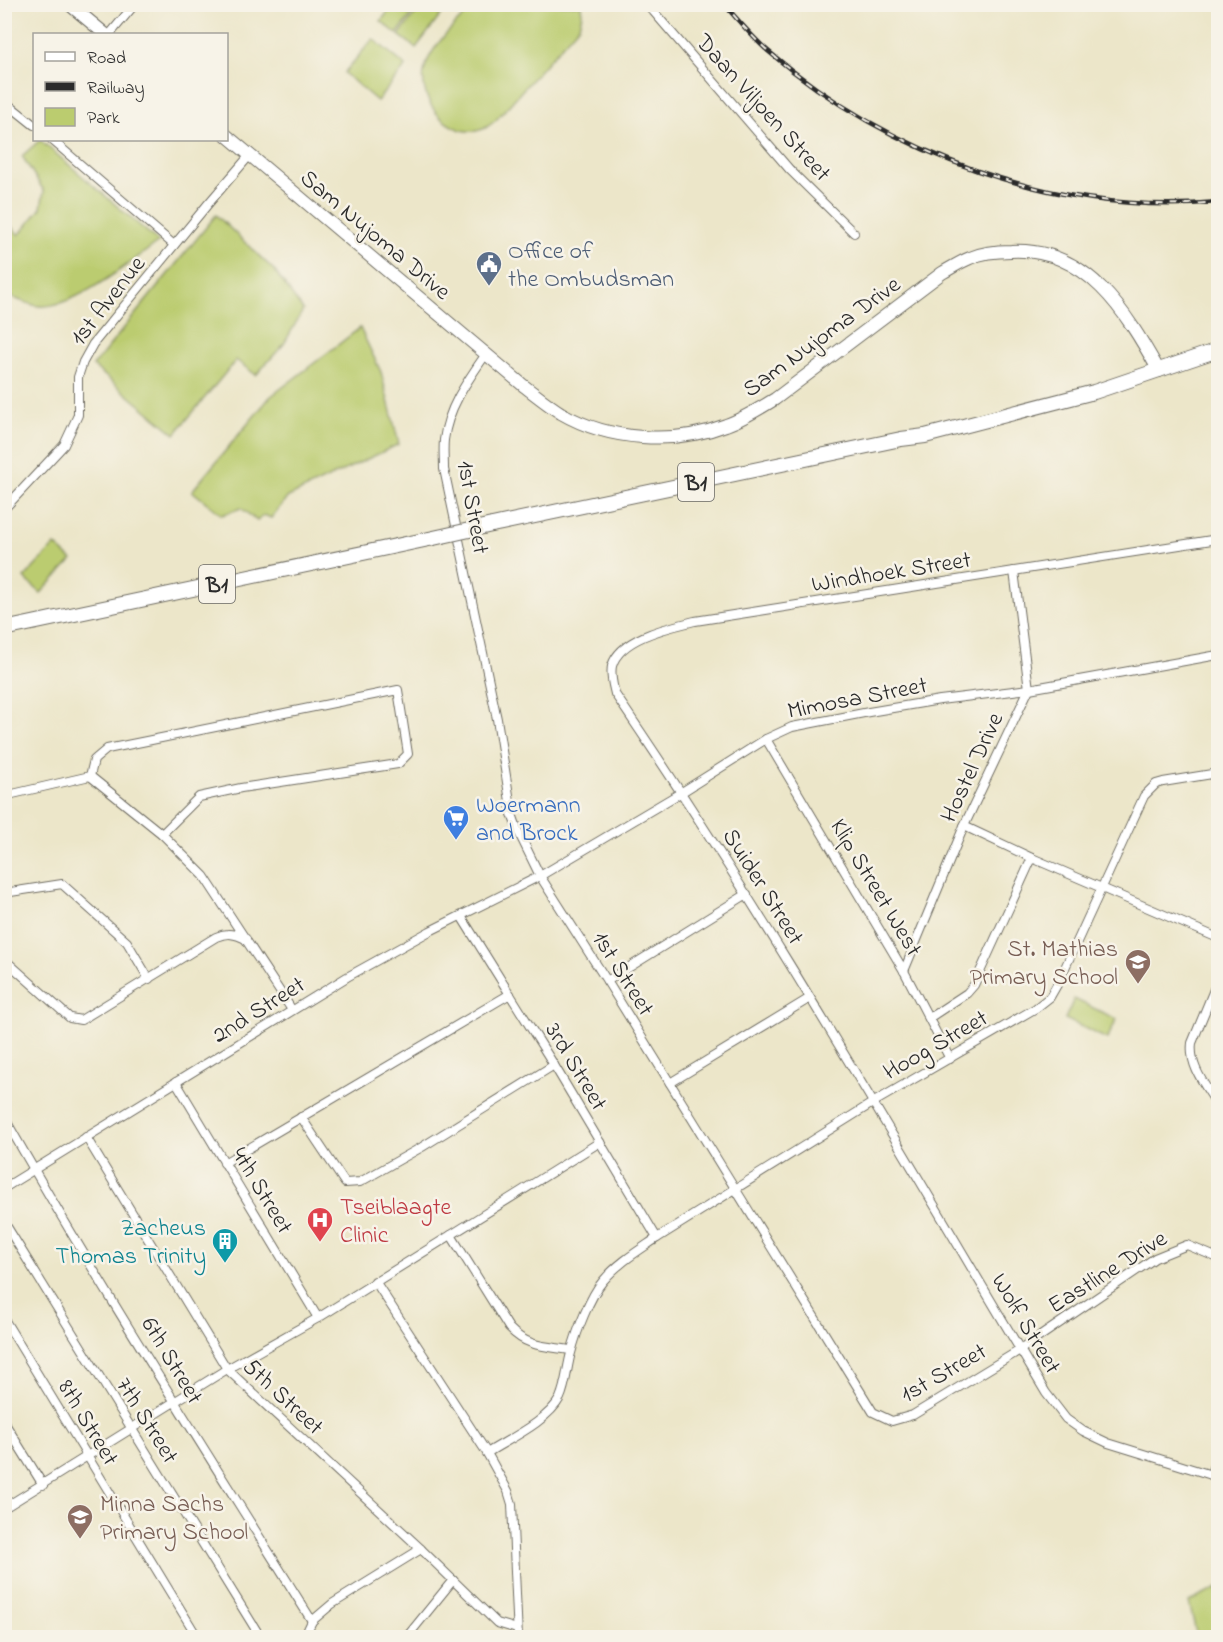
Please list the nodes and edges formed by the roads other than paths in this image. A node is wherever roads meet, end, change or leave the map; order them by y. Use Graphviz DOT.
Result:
graph roads {
  1 [pos="69,4"];
  2 [pos="135,4"];
  3 [pos="647,4"];
  4 [pos="104,33"];
  5 [pos="111,33"];
  6 [pos="4,101"];
  7 [pos="33,124"];
  8 [pos="228,137"];
  9 [pos="53,141"];
  10 [pos="250,155"];
  11 [pos="854,233"];
  12 [pos="174,245"];
  13 [pos="1218,342"];
  14 [pos="1218,350"];
  15 [pos="486,354"];
  16 [pos="1157,368"];
  17 [pos="4,509"];
  18 [pos="1218,539"];
  19 [pos="1014,571"];
  20 [pos="4,629"];
  21 [pos="1218,655"];
  22 [pos="1029,689"];
  23 [pos="615,694"];
  24 [pos="766,739"];
  25 [pos="1218,773"];
  26 [pos="90,776"];
  27 [pos="682,792"];
  28 [pos="4,796"];
  29 [pos="964,826"];
  30 [pos="162,834"];
  31 [pos="1032,858"];
  32 [pos="540,876"];
  33 [pos="1102,887"];
  34 [pos="4,893"];
  35 [pos="747,894"];
  36 [pos="461,916"];
  37 [pos="1218,938"];
  38 [pos="246,939"];
  39 [pos="4,959"];
  40 [pos="904,971"];
  41 [pos="149,979"];
  42 [pos="1218,980"];
  43 [pos="607,981"];
  44 [pos="510,994"];
  45 [pos="810,998"];
  46 [pos="292,1010"];
  47 [pos="929,1018"];
  48 [pos="950,1059"];
  49 [pos="554,1065"];
  50 [pos="176,1082"];
  51 [pos="670,1083"];
  52 [pos="874,1102"];
  53 [pos="1218,1106"];
  54 [pos="4,1117"];
  55 [pos="301,1117"];
  56 [pos="86,1137"];
  57 [pos="600,1142"];
  58 [pos="224,1162"];
  59 [pos="34,1170"];
  60 [pos="4,1188"];
  61 [pos="735,1189"];
  62 [pos="4,1222"];
  63 [pos="451,1234"];
  64 [pos="657,1238"];
  65 [pos="1218,1258"];
  66 [pos="375,1281"];
  67 [pos="318,1318"];
  68 [pos="4,1319"];
  69 [pos="571,1350"];
  70 [pos="1020,1350"];
  71 [pos="226,1369"];
  72 [pos="175,1402"];
  73 [pos="4,1422"];
  74 [pos="131,1430"];
  75 [pos="1218,1452"];
  76 [pos="487,1453"];
  77 [pos="87,1457"];
  78 [pos="1215,1476"];
  79 [pos="43,1485"];
  80 [pos="4,1508"];
  81 [pos="421,1549"];
  82 [pos="453,1580"];
  83 [pos="312,1621"];
  84 [pos="517,1634"];
  85 [pos="198,1638"];
  86 [pos="261,1638"];
  87 [pos="304,1638"];
  88 [pos="406,1638"];
  1 -- 4 [label="main road"];
  2 -- 5 [label="street"];
  3 -- 11 [label="street, Daan Viljoen Street"];
  6 -- 7 [label="street"];
  8 -- 10 [label="main road, Sam Nujoma Drive"];
  9 -- 12 [label="street"];
  10 -- 12 [label="street, 1st Avenue"];
  10 -- 15 [label="main road, Sam Nujoma Drive"];
  12 -- 17 [label="street, 1st Avenue"];
  13 -- 16 [label="highway, B1"];
  14 -- 16 [label="highway, B1"];
  15 -- 16 [label="main road, Sam Nujoma Drive"];
  15 -- 32 [label="street, 1st Street"];
  16 -- 20 [label="highway, B1, bridge"];
  18 -- 19 [label="street, Windhoek Street"];
  19 -- 22 [label="street"];
  19 -- 23 [label="street, Windhoek Street"];
  21 -- 22 [label="street, Mimosa Street"];
  22 -- 24 [label="street, Mimosa Street"];
  22 -- 29 [label="street, Hostel Drive"];
  23 -- 27 [label="street, Suider Street"];
  24 -- 27 [label="street, Mimosa Street"];
  24 -- 40 [label="street, Klip Street West"];
  25 -- 33 [label="street, Hoog Street"];
  26 -- 28 [label="street"];
  26 -- 30 [label="street"];
  26 -- 30 [label="street"];
  27 -- 32 [label="street, Mimosa Street"];
  27 -- 35 [label="street, Suider Street"];
  29 -- 31 [label="street"];
  29 -- 40 [label="street, Hostel Drive"];
  30 -- 38 [label="street"];
  31 -- 33 [label="street"];
  31 -- 47 [label="street"];
  32 -- 36 [label="street, 2nd Street"];
  32 -- 43 [label="street, 1st Street"];
  33 -- 37 [label="street"];
  33 -- 48 [label="street, Hoog Street"];
  34 -- 41 [label="street"];
  35 -- 43 [label="street"];
  35 -- 45 [label="street, Suider Street"];
  36 -- 44 [label="street, 3rd Street"];
  36 -- 46 [label="street, 2nd Street"];
  38 -- 41 [label="street"];
  38 -- 46 [label="street"];
  39 -- 41 [label="street"];
  40 -- 47 [label="street, Klip Street West"];
  42 -- 53 [label="street"];
  43 -- 51 [label="street, 1st Street"];
  44 -- 49 [label="street, 3rd Street"];
  44 -- 55 [label="street"];
  45 -- 51 [label="street"];
  45 -- 52 [label="street, Suider Street"];
  46 -- 50 [label="street, 2nd Street"];
  47 -- 48 [label="street, Klip Street West"];
  48 -- 52 [label="street, Hoog Street"];
  49 -- 55 [label="street"];
  49 -- 57 [label="street, 3rd Street"];
  50 -- 56 [label="street, 2nd Street"];
  50 -- 58 [label="street, 4th Street"];
  51 -- 61 [label="street, 1st Street"];
  52 -- 61 [label="street, Hoog Street"];
  52 -- 70 [label="street, Wolf Street"];
  54 -- 59 [label="street, 6th Street"];
  55 -- 58 [label="street"];
  56 -- 59 [label="street, 2nd Street"];
  56 -- 71 [label="street, 5th Street"];
  57 -- 63 [label="street"];
  57 -- 64 [label="street, 3rd Street"];
  58 -- 67 [label="street, 4th Street"];
  59 -- 60 [label="street, 2nd Street"];
  59 -- 72 [label="street, 6th Street"];
  61 -- 64 [label="street, Hoog Street"];
  61 -- 70 [label="street, 1st Street"];
  62 -- 74 [label="street, 7th Street"];
  63 -- 66 [label="street"];
  63 -- 69 [label="street"];
  64 -- 69 [label="street, Hoog Street"];
  65 -- 70 [label="street, Eastline Drive"];
  66 -- 67 [label="street"];
  66 -- 76 [label="street"];
  67 -- 71 [label="street"];
  68 -- 77 [label="street, 8th Street"];
  69 -- 76 [label="street, Hoog Street"];
  70 -- 78 [label="street, Wolf Street"];
  71 -- 72 [label="street"];
  71 -- 81 [label="street, 5th Street"];
  72 -- 74 [label="street"];
  72 -- 83 [label="street, 6th Street"];
  73 -- 79 [label="street"];
  74 -- 77 [label="street"];
  74 -- 86 [label="street, 7th Street"];
  75 -- 78 [label="street"];
  76 -- 84 [label="street"];
  77 -- 79 [label="street"];
  77 -- 85 [label="street, 8th Street"];
  79 -- 80 [label="street"];
  81 -- 82 [label="street, 5th Street"];
  81 -- 83 [label="street"];
  82 -- 84 [label="street, 5th Street"];
  82 -- 88 [label="street"];
  83 -- 87 [label="street"];
}
